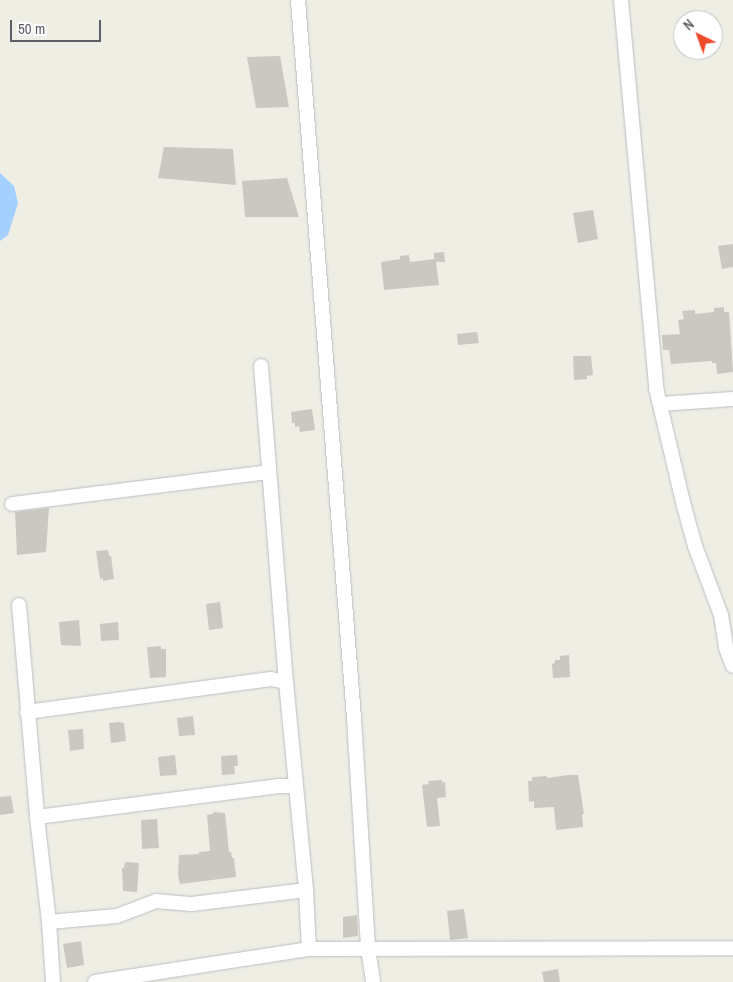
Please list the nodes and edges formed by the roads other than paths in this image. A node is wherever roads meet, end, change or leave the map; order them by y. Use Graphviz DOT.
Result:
graph roads {
  1 [pos="298,0"];
  2 [pos="621,0"];
  3 [pos="261,366"];
  4 [pos="733,399"];
  5 [pos="660,404"];
  6 [pos="269,472"];
  7 [pos="12,504"];
  8 [pos="18,605"];
  9 [pos="733,666"];
  10 [pos="286,682"];
  11 [pos="27,712"];
  12 [pos="296,786"];
  13 [pos="37,817"];
  14 [pos="306,890"];
  15 [pos="49,922"];
  16 [pos="733,948"];
  17 [pos="368,949"];
  18 [pos="309,950"];
  19 [pos="52,982"];
  20 [pos="95,982"];
  21 [pos="373,982"];
  1 -- 17 [label="street"];
  2 -- 5 [label="street"];
  3 -- 6 [label="street"];
  4 -- 5 [label="street"];
  5 -- 9 [label="street"];
  6 -- 7 [label="street"];
  6 -- 10 [label="street"];
  8 -- 11 [label="street"];
  10 -- 11 [label="street"];
  10 -- 12 [label="street"];
  11 -- 13 [label="street"];
  12 -- 13 [label="street"];
  12 -- 14 [label="street"];
  13 -- 15 [label="street"];
  14 -- 15 [label="street"];
  14 -- 18 [label="street"];
  15 -- 19 [label="street"];
  16 -- 17 [label="street"];
  17 -- 18 [label="street"];
  17 -- 21 [label="street"];
  18 -- 20 [label="street"];
}
